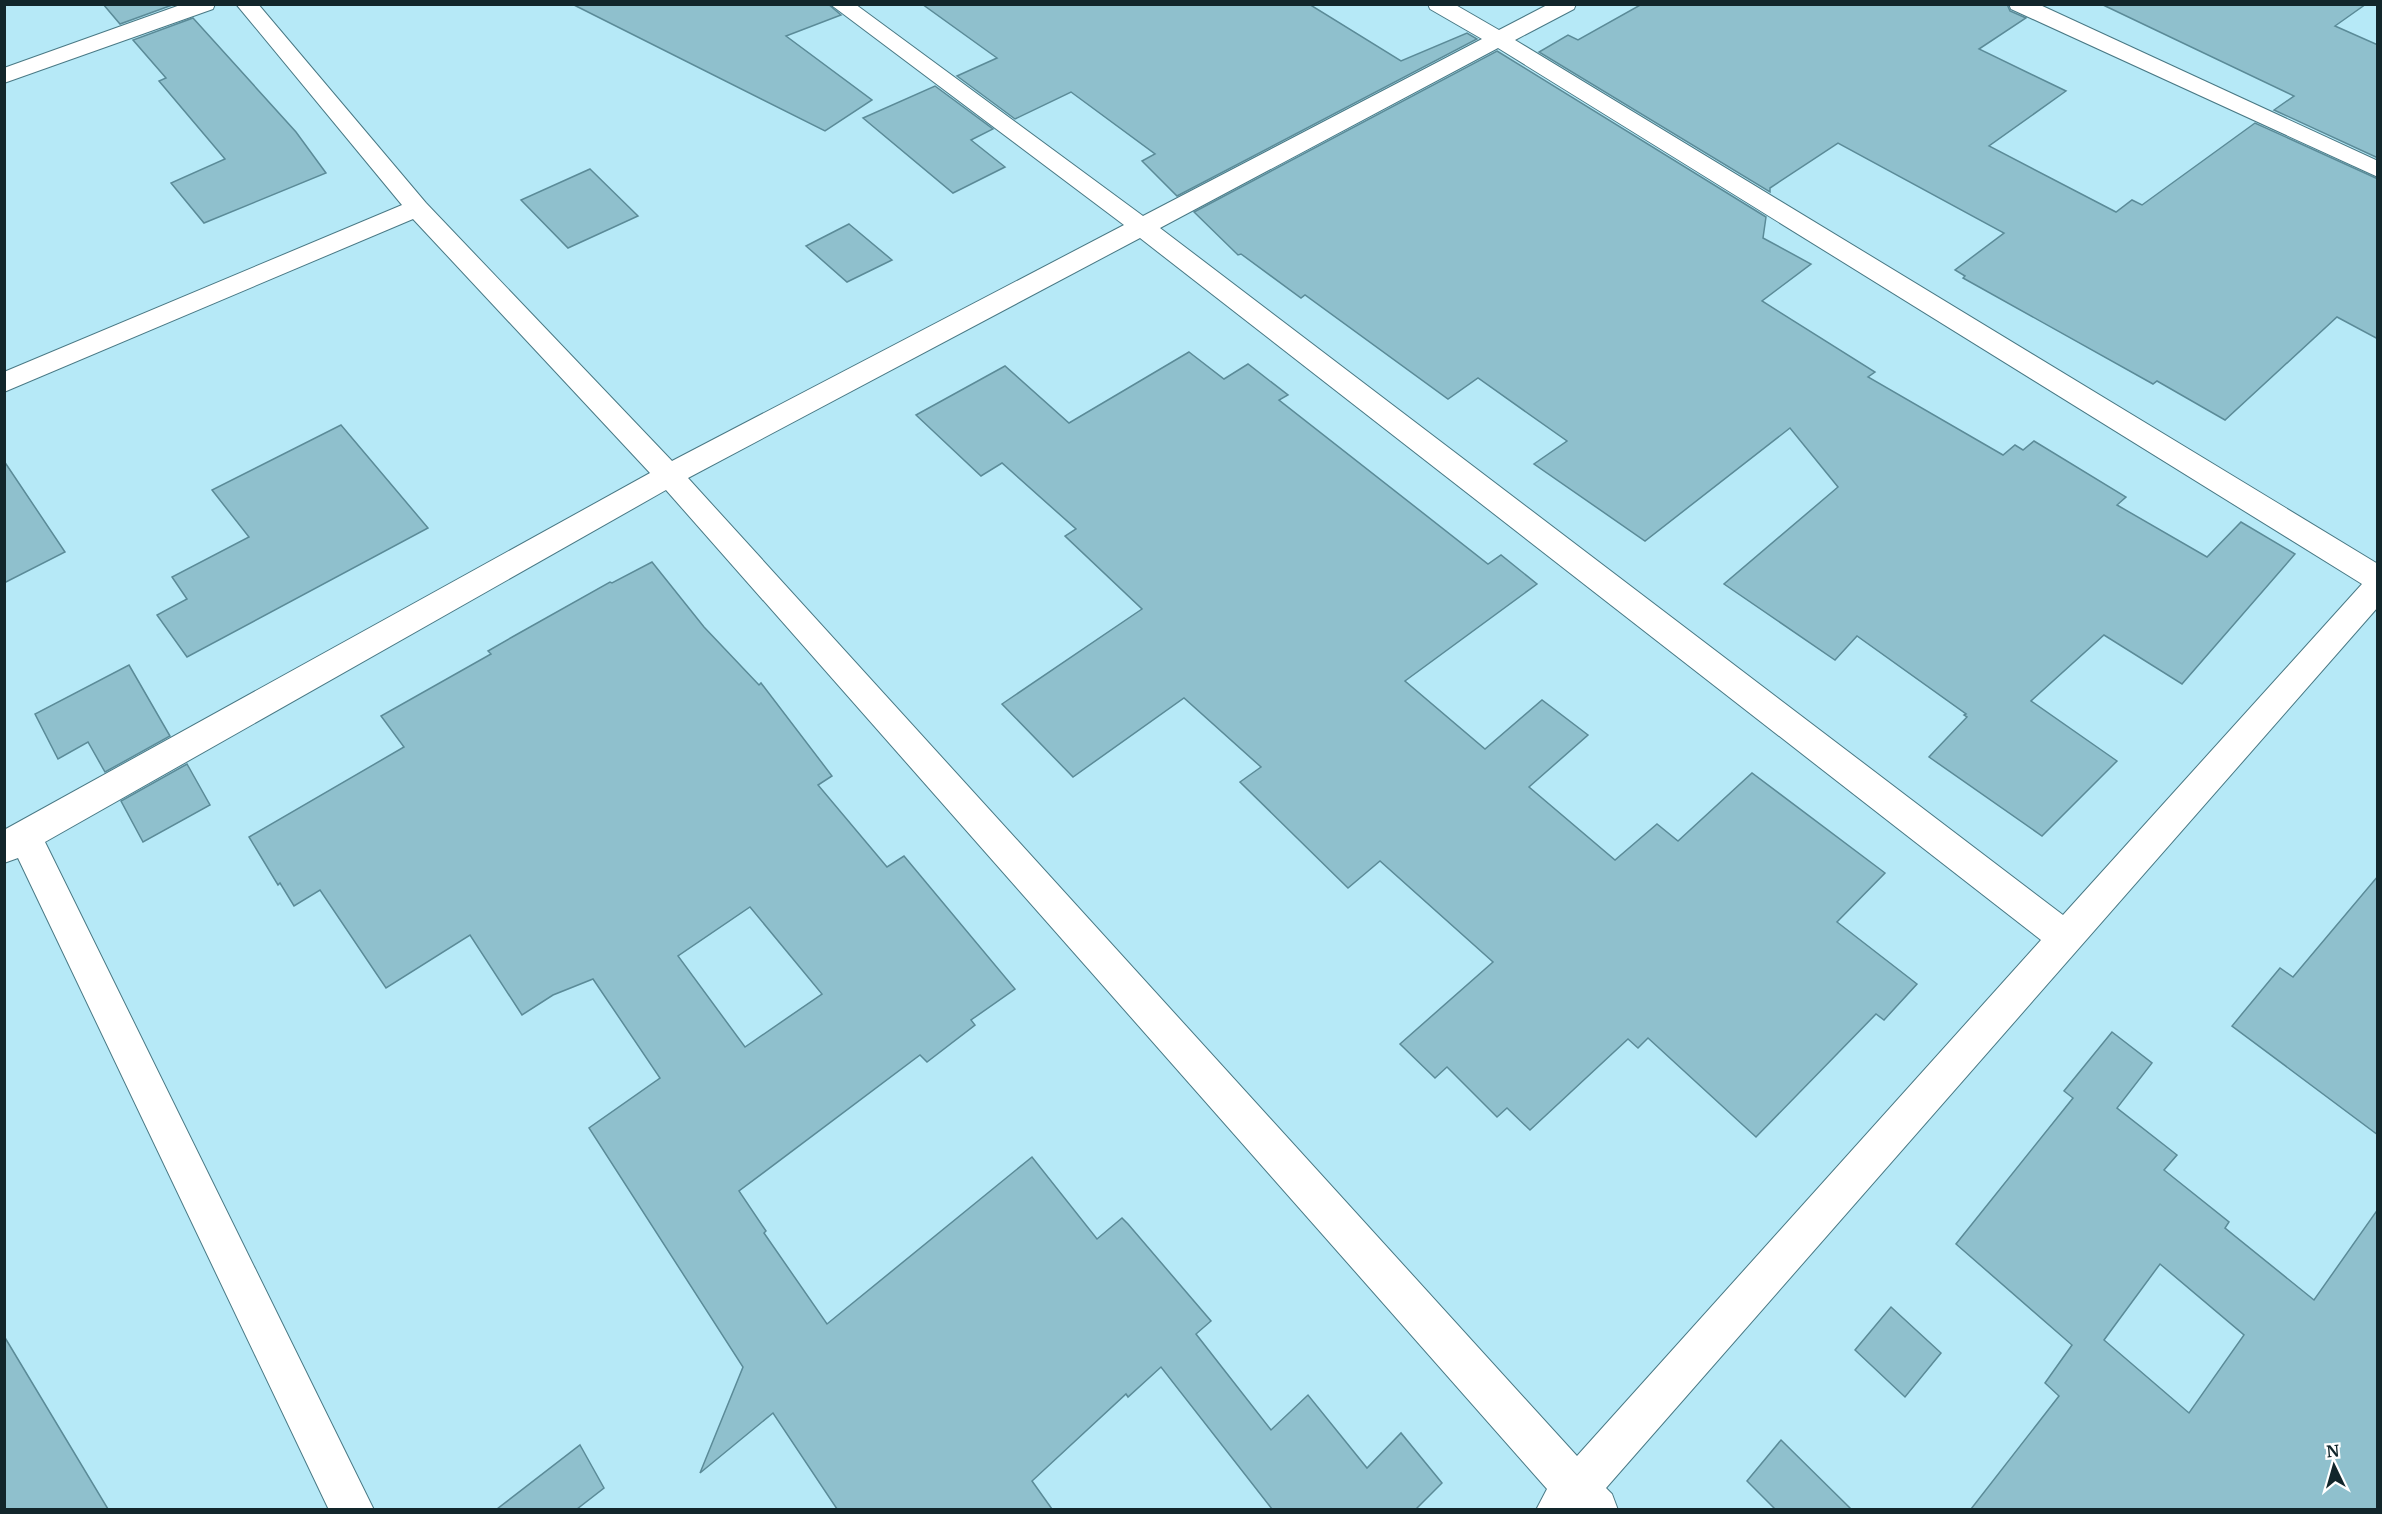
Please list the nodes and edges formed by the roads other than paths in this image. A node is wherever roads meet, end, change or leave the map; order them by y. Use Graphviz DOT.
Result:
graph roads {
  1 [pos="205,4"];
  2 [pos="246,4"];
  3 [pos="840,4"];
  4 [pos="1438,4"];
  5 [pos="1566,4"];
  6 [pos="2019,4"];
  7 [pos="1500,40"];
  8 [pos="4,76"];
  9 [pos="2378,170"];
  10 [pos="417,208"];
  11 [pos="1141,226"];
  12 [pos="4,383"];
  13 [pos="669,475"];
  14 [pos="2378,579"];
  15 [pos="2378,585"];
  16 [pos="15,842"];
  17 [pos="2064,938"];
  18 [pos="1576,1503"];
  19 [pos="352,1509"];
  1 -- 8 [label="street"];
  2 -- 10 [label="street"];
  3 -- 11 [label="street"];
  4 -- 7 [label="street"];
  5 -- 7 [label="street"];
  6 -- 9 [label="street"];
  7 -- 11 [label="street"];
  7 -- 14 [label="street"];
  10 -- 12 [label="street"];
  10 -- 13 [label="street"];
  11 -- 13 [label="street"];
  11 -- 17 [label="street"];
  13 -- 16 [label="street"];
  13 -- 18 [label="street"];
  15 -- 17 [label="street"];
  16 -- 19 [label="street"];
  17 -- 18 [label="street"];
}
